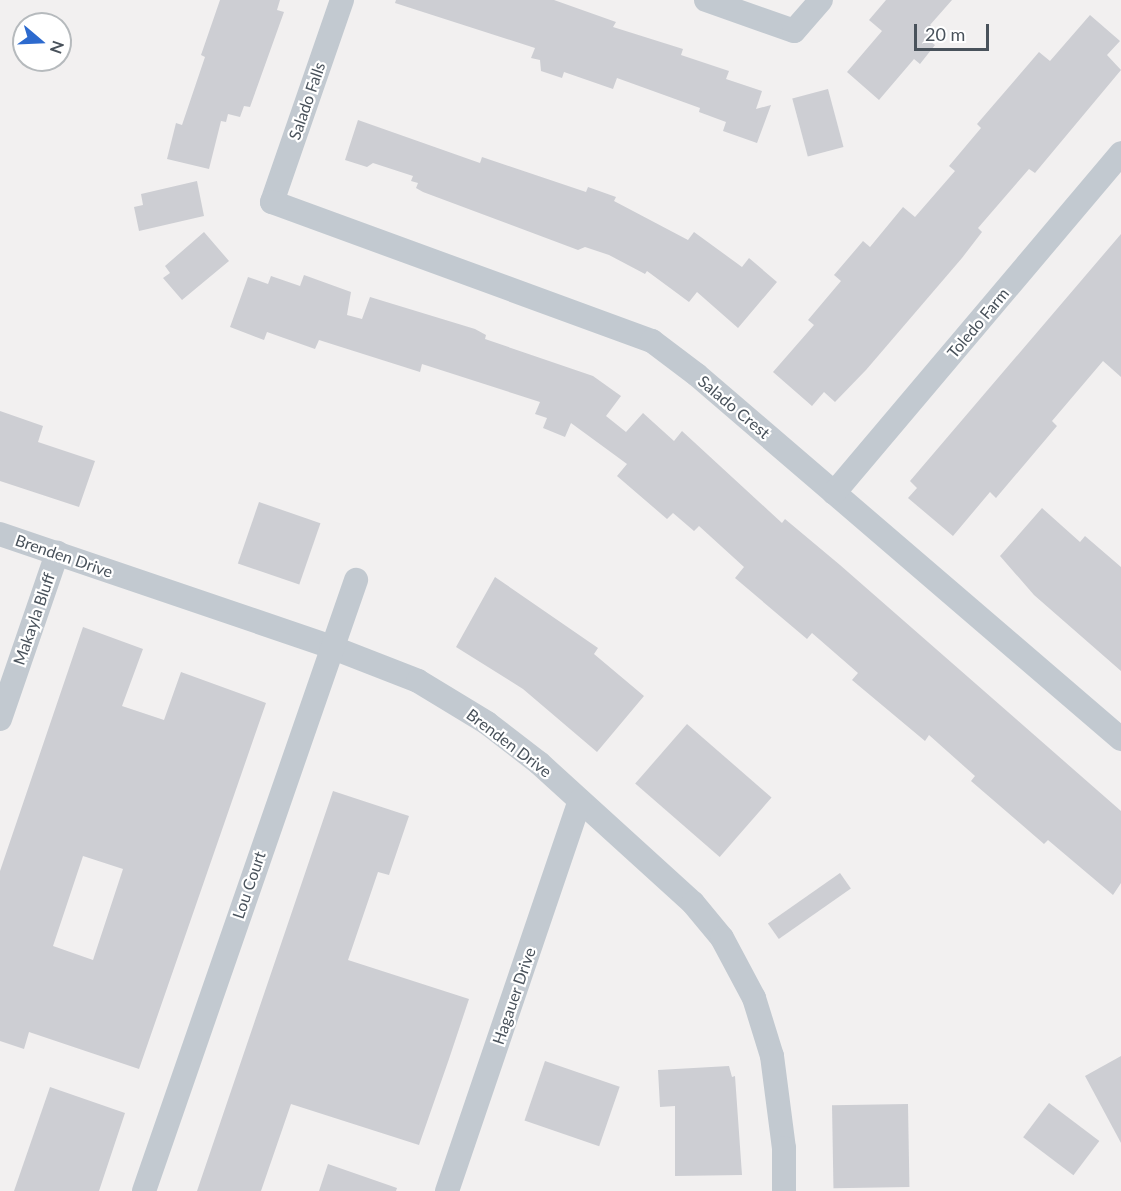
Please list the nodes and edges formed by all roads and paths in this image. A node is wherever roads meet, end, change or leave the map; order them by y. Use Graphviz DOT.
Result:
graph roads {
  1 [pos="342,0"];
  2 [pos="706,0"];
  3 [pos="821,0"];
  4 [pos="1121,153"];
  5 [pos="272,202"];
  6 [pos="834,493"];
  7 [pos="0,534"];
  8 [pos="57,553"];
  9 [pos="356,580"];
  10 [pos="331,647"];
  11 [pos="0,719"];
  12 [pos="1121,739"];
  13 [pos="580,801"];
  14 [pos="144,1191"];
  15 [pos="447,1191"];
  16 [pos="784,1191"];
  1 -- 5 [label="street, Salado Falls"];
  2 -- 3 [label="street"];
  4 -- 6 [label="street, Toledo Farm"];
  5 -- 6 [label="street, Salado Crest"];
  6 -- 12 [label="street, Salado Crest"];
  7 -- 8 [label="street, Brenden Drive"];
  8 -- 10 [label="street, Brenden Drive"];
  8 -- 11 [label="street, Makayla Bluff"];
  9 -- 10 [label="street, Lou Court"];
  10 -- 13 [label="street, Brenden Drive"];
  10 -- 14 [label="street, Lou Court"];
  13 -- 15 [label="street, Hagauer Drive"];
  13 -- 16 [label="street, Brenden Drive"];
}
